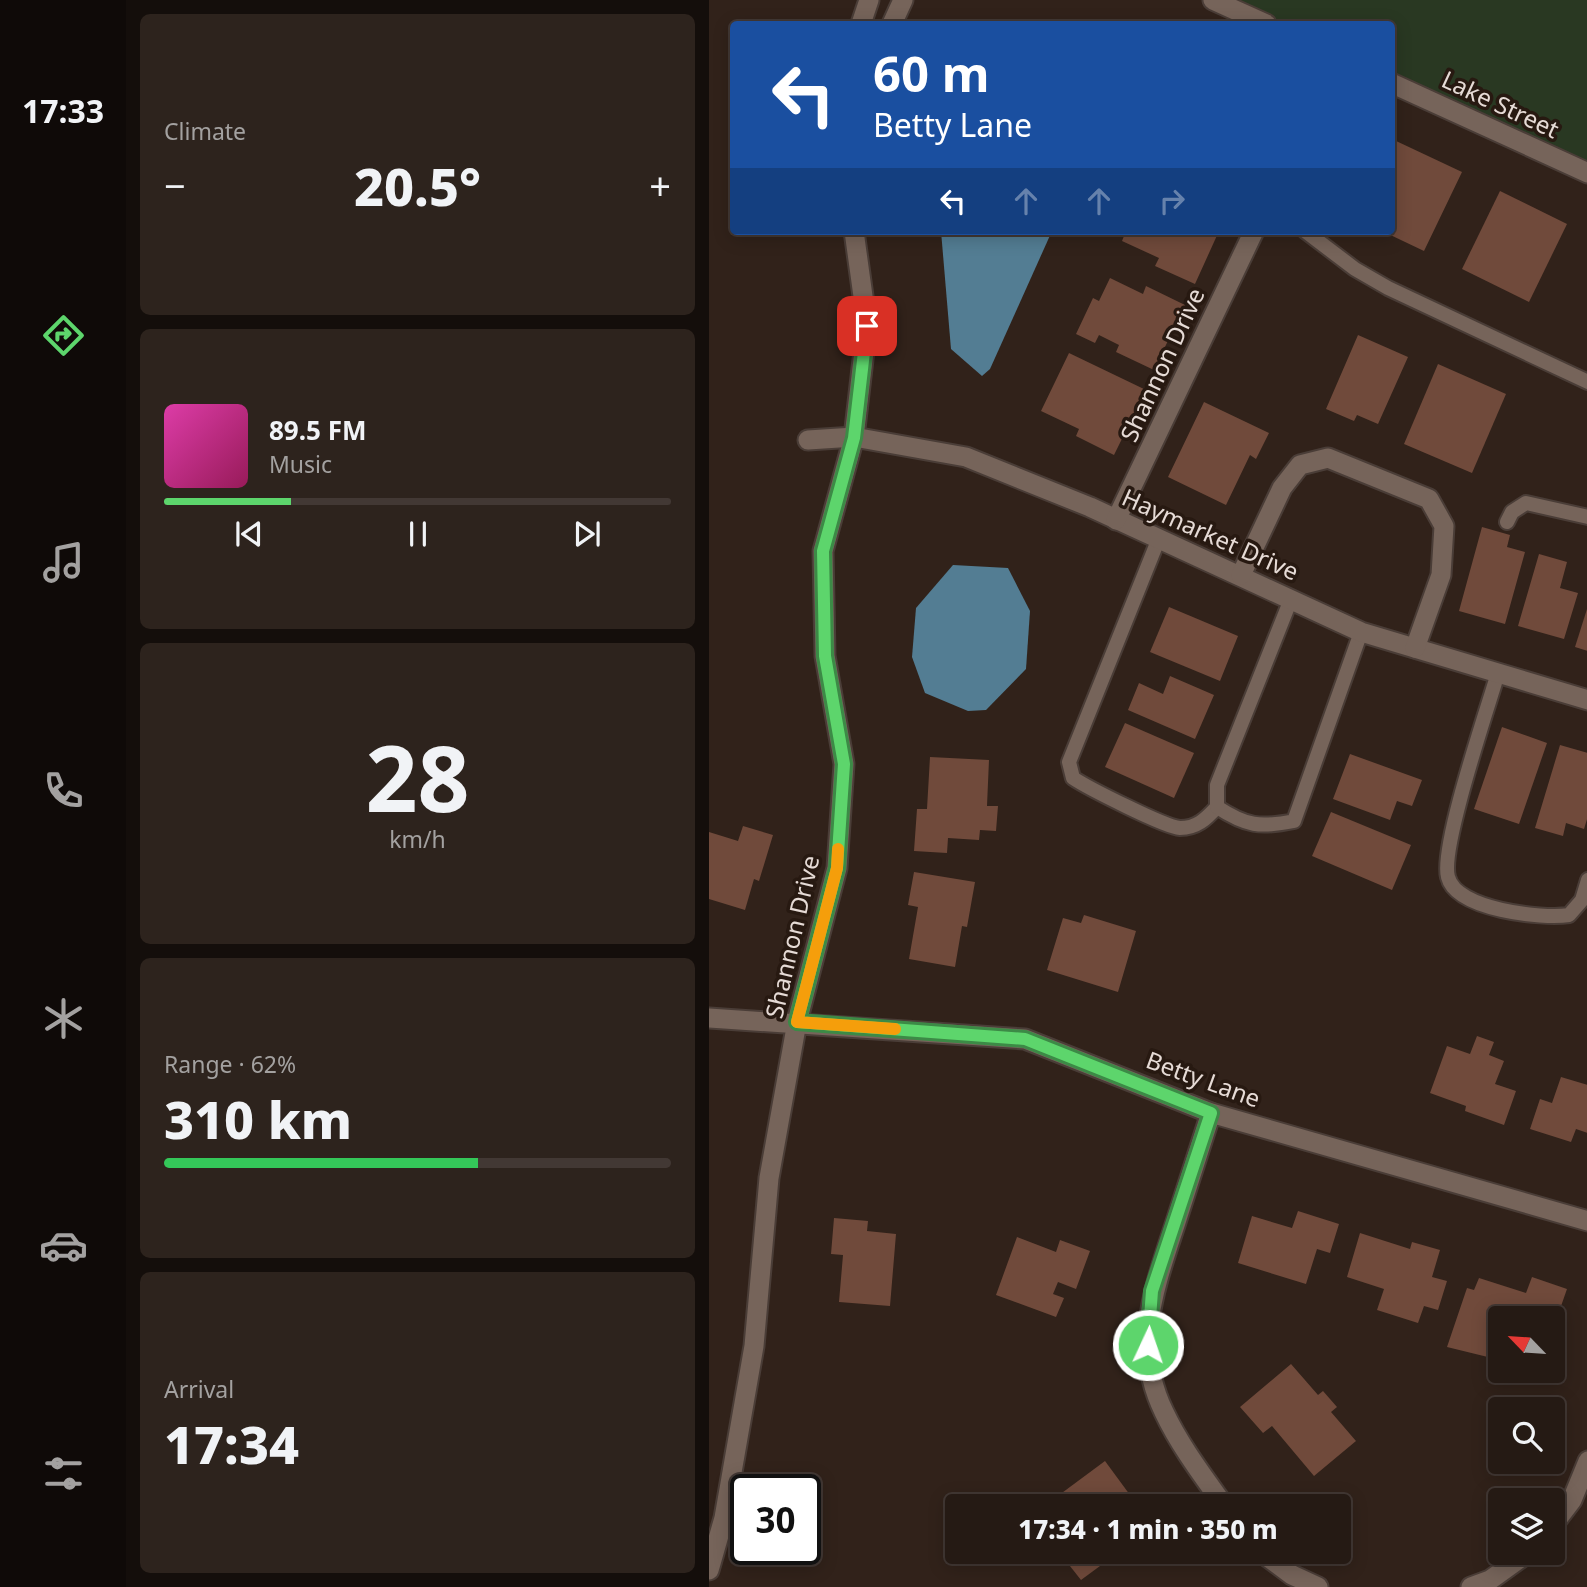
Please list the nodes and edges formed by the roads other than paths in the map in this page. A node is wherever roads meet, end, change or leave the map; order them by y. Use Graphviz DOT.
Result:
graph roads {
  1 [pos="869,0"];
  2 [pos="903,0"];
  3 [pos="1213,0"];
  4 [pos="862,21"];
  5 [pos="893,21"];
  6 [pos="1259,21"];
  7 [pos="1395,85"];
  8 [pos="1587,173"];
  9 [pos="855,235"];
  10 [pos="1252,235"];
  11 [pos="1310,235"];
  12 [pos="1587,382"];
  13 [pos="854,438"];
  14 [pos="809,440"];
  15 [pos="1587,517"];
  16 [pos="1116,520"];
  17 [pos="1507,522"];
  18 [pos="1159,538"];
  19 [pos="1241,575"];
  20 [pos="1291,599"];
  21 [pos="1361,632"];
  22 [pos="1415,648"];
  23 [pos="1498,673"];
  24 [pos="1587,700"];
  25 [pos="1217,807"];
  26 [pos="1587,880"];
  27 [pos="709,1018"];
  28 [pos="797,1022"];
  29 [pos="1211,1113"];
  30 [pos="1587,1221"];
  31 [pos="1587,1461"];
  32 [pos="1216,1494"];
  33 [pos="1565,1509"];
  34 [pos="1277,1564"];
  35 [pos="1510,1565"];
  36 [pos="709,1570"];
  37 [pos="1318,1587"];
  38 [pos="1471,1587"];
  1 -- 4 [label="street"];
  2 -- 5 [label="street"];
  3 -- 6 [label="street"];
  7 -- 8 [label="street, Lake Street"];
  9 -- 13 [label="street, Shannon Drive"];
  10 -- 16 [label="street, Shannon Drive"];
  11 -- 12 [label="lane"];
  13 -- 14 [label="street, Haymarket Drive"];
  13 -- 16 [label="street, Haymarket Drive"];
  13 -- 28 [label="street, Shannon Drive"];
  15 -- 17 [label="lane"];
  16 -- 18 [label="street, Haymarket Drive"];
  18 -- 19 [label="street, Haymarket Drive"];
  18 -- 25 [label="lane"];
  19 -- 20 [label="street, Haymarket Drive"];
  19 -- 22 [label="street"];
  20 -- 21 [label="street, Haymarket Drive"];
  20 -- 25 [label="lane"];
  21 -- 22 [label="street, Haymarket Drive"];
  21 -- 25 [label="lane"];
  22 -- 23 [label="street, Haymarket Drive"];
  23 -- 24 [label="street, Haymarket Drive"];
  23 -- 26 [label="lane"];
  27 -- 28 [label="street, Betty Lane"];
  28 -- 29 [label="street, Betty Lane"];
  28 -- 36 [label="street, Shannon Drive"];
  29 -- 30 [label="street, Betty Lane"];
  29 -- 32 [label="street"];
  31 -- 33 [label="street"];
  34 -- 37 [label="street"];
  35 -- 38 [label="street"];
}
